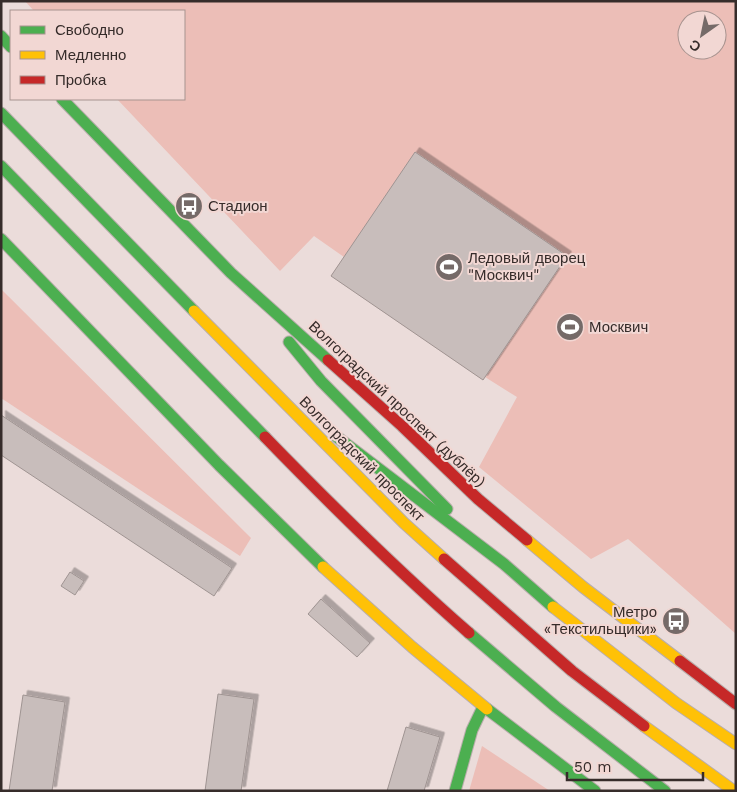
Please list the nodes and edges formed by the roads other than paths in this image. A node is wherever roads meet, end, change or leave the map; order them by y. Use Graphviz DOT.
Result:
graph roads {
  1 [pos="1,36"];
  2 [pos="10,46"];
  3 [pos="63,100"];
  4 [pos="1,113"];
  5 [pos="1,166"];
  6 [pos="1,239"];
  7 [pos="231,273"];
  8 [pos="260,379"];
  9 [pos="504,564"];
  10 [pos="736,704"];
  11 [pos="483,707"];
  12 [pos="736,744"];
  13 [pos="581,786"];
  14 [pos="455,791"];
  15 [pos="595,791"];
  16 [pos="665,791"];
  17 [pos="734,791"];
  1 -- 2 [label="main road"];
  3 -- 7 [label="main road, Волгоградский проспект (дублёр)"];
  4 -- 8 [label="main road, Волгоградский проспект"];
  5 -- 16 [label="main road"];
  6 -- 11 [label="main road"];
  7 -- 9 [label="main road"];
  7 -- 10 [label="main road, Волгоградский проспект (дублёр)"];
  8 -- 9 [label="main road"];
  8 -- 17 [label="main road, Волгоградский проспект"];
  9 -- 12 [label="main road"];
  11 -- 13 [label="main road"];
  11 -- 14 [label="main road"];
  13 -- 15 [label="main road"];
}
